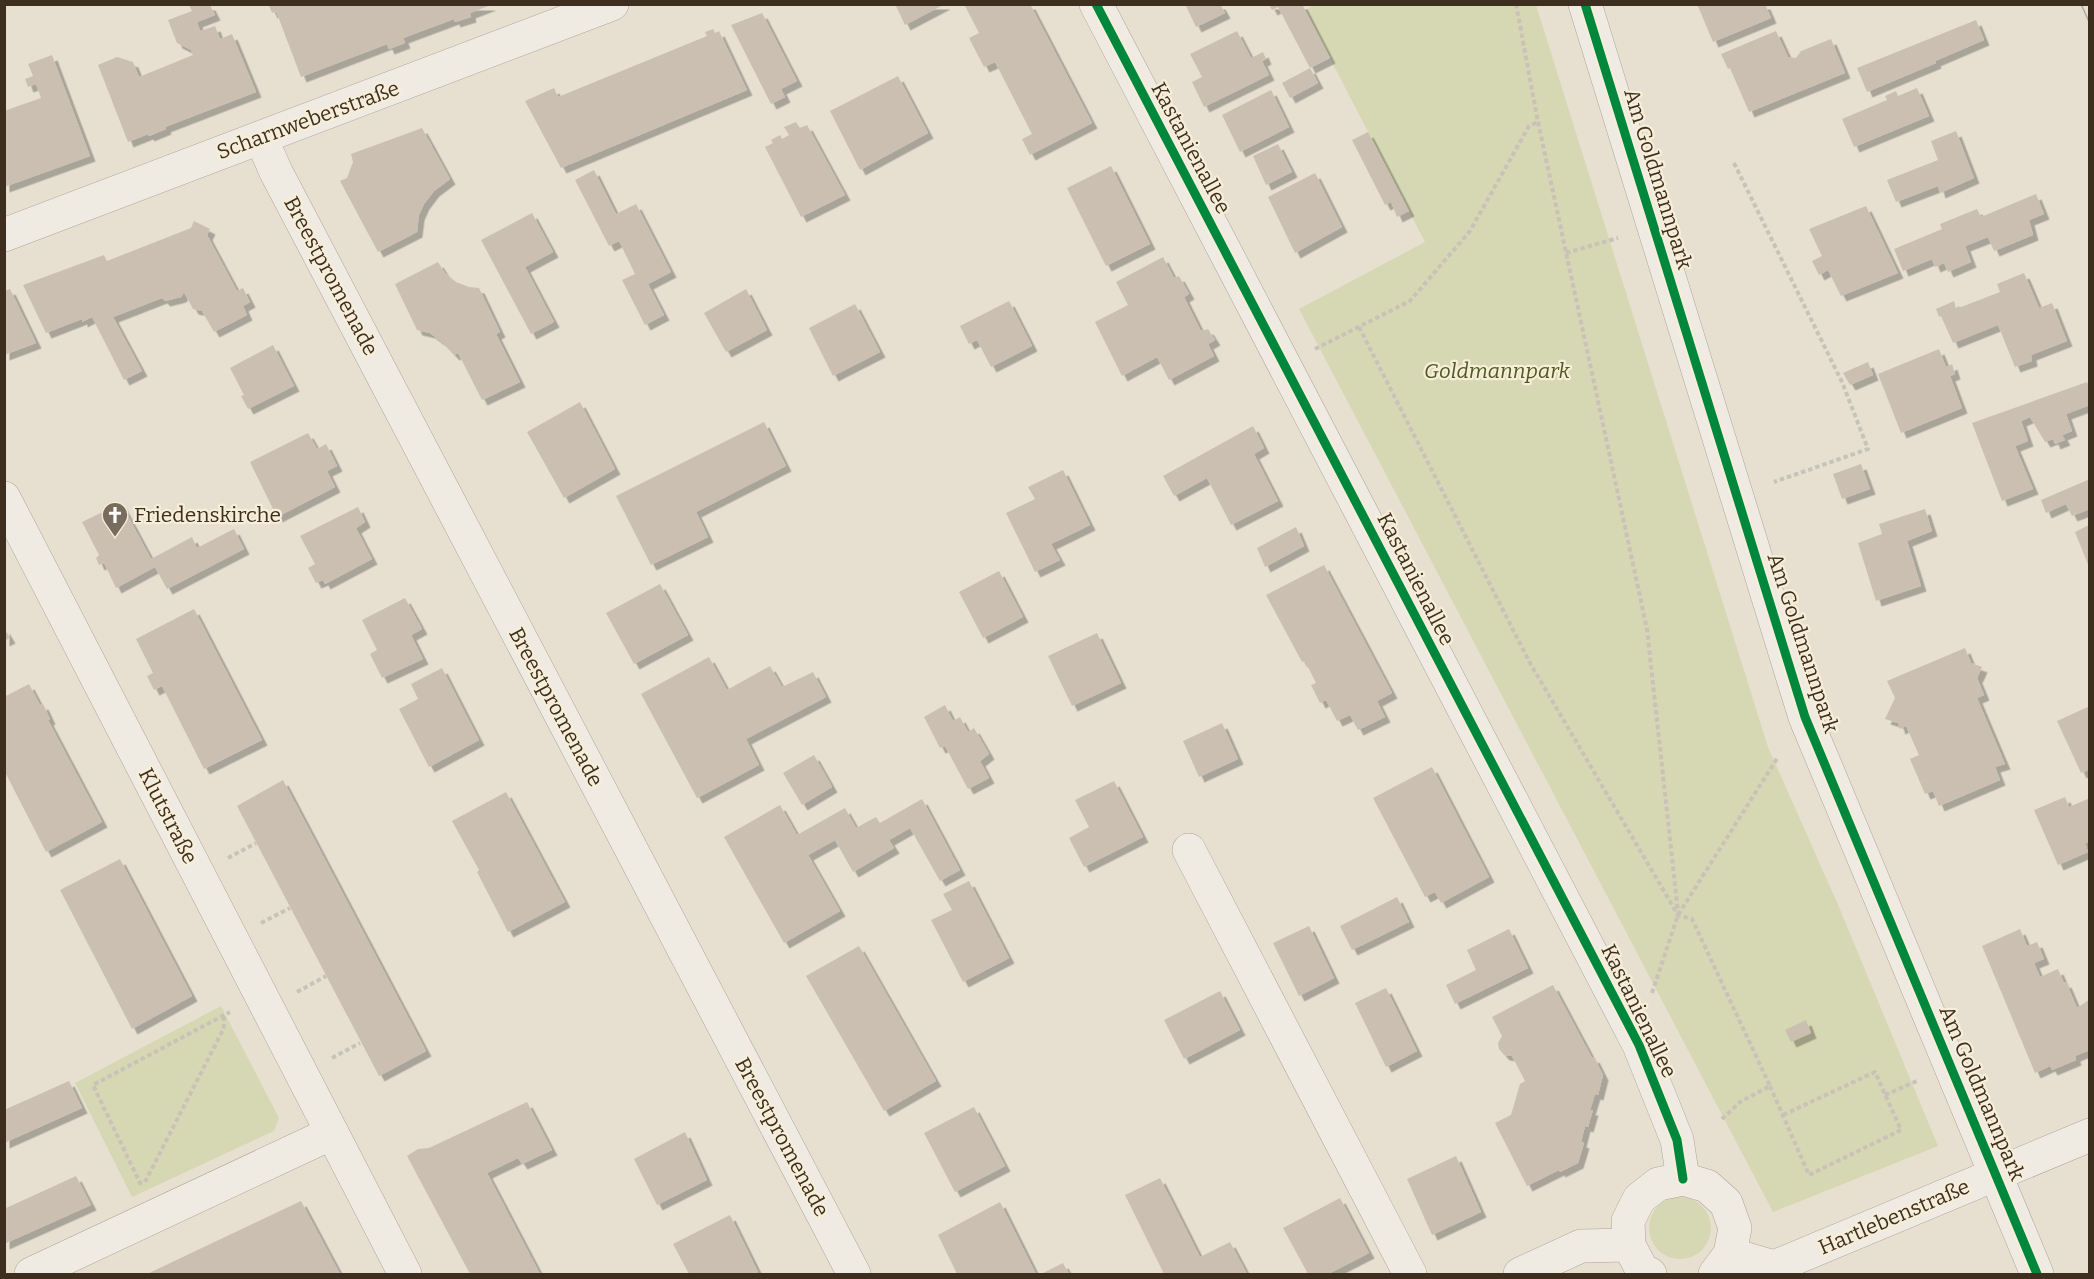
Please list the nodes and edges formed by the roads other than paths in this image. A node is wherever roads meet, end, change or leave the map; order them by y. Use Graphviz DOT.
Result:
graph roads {
  1 [pos="612,4"];
  2 [pos="1096,4"];
  3 [pos="1585,4"];
  4 [pos="261,138"];
  5 [pos="4,235"];
  6 [pos="4,498"];
  7 [pos="1189,850"];
  8 [pos="332,1133"];
  9 [pos="2090,1136"];
  10 [pos="1996,1174"];
  11 [pos="1683,1179"];
  12 [pos="1629,1245"];
  13 [pos="1722,1264"];
  14 [pos="31,1275"];
  15 [pos="405,1275"];
  16 [pos="854,1275"];
  17 [pos="1410,1275"];
  18 [pos="1521,1275"];
  19 [pos="1650,1275"];
  20 [pos="2037,1275"];
  1 -- 4 [label="street, Scharnweberstraße"];
  2 -- 11 [label="street, Kastanienallee"];
  3 -- 10 [label="street, Am Goldmannpark"];
  4 -- 5 [label="street, Scharnweberstraße"];
  4 -- 16 [label="street, Breestpromenade"];
  6 -- 8 [label="street, Klutstraße"];
  7 -- 17 [label="street"];
  8 -- 14 [label="street"];
  8 -- 15 [label="street, Klutstraße"];
  9 -- 10 [label="street, Hartlebenstraße"];
  10 -- 13 [label="street, Hartlebenstraße"];
  10 -- 20 [label="street, Am Goldmannpark"];
  11 -- 12 [label="street"];
  11 -- 13 [label="street"];
  12 -- 18 [label="street"];
  12 -- 19 [label="street"];
}
